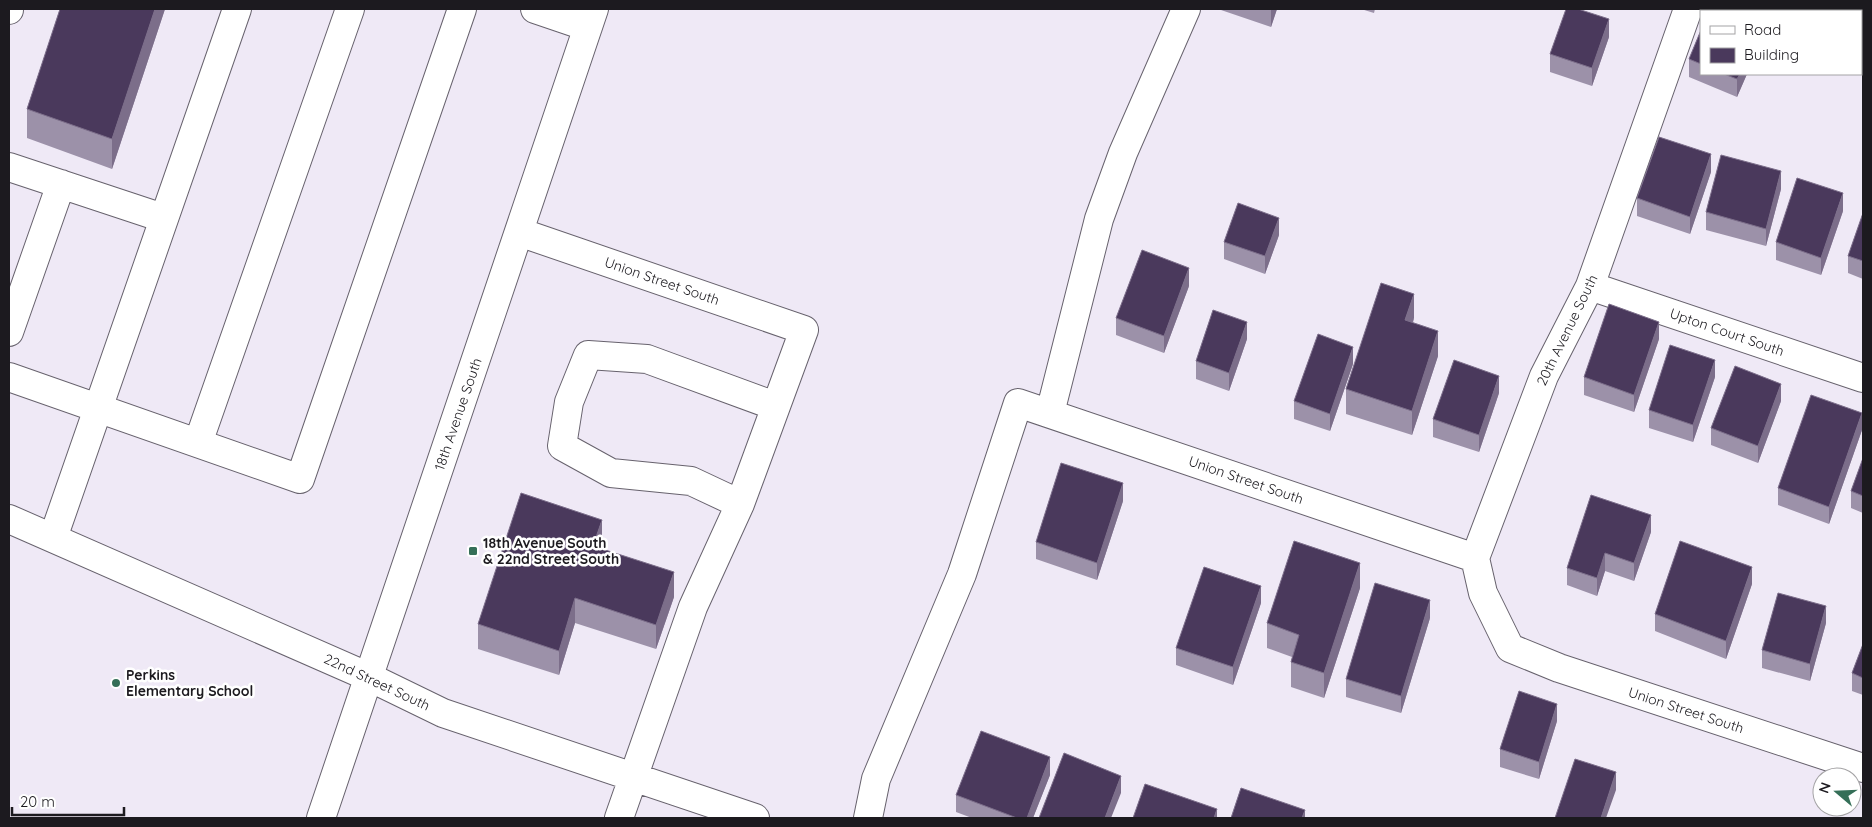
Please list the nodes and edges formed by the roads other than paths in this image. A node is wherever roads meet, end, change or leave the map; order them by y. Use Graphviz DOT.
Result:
graph roads {
  1 [pos="237,9"];
  2 [pos="350,9"];
  3 [pos="462,9"];
  4 [pos="535,9"];
  5 [pos="1186,9"];
  6 [pos="1688,9"];
  7 [pos="591,18"];
  8 [pos="9,167"];
  9 [pos="61,184"];
  10 [pos="163,218"];
  11 [pos="519,232"];
  12 [pos="1590,286"];
  13 [pos="9,332"];
  14 [pos="9,377"];
  15 [pos="1863,378"];
  16 [pos="776,406"];
  17 [pos="97,408"];
  18 [pos="1050,413"];
  19 [pos="198,444"];
  20 [pos="740,504"];
  21 [pos="9,519"];
  22 [pos="53,538"];
  23 [pos="1475,558"];
  24 [pos="369,677"];
  25 [pos="1863,768"];
  26 [pos="633,777"];
  27 [pos="321,818"];
  28 [pos="619,818"];
  29 [pos="755,818"];
  30 [pos="868,818"];
  1 -- 10 [label="street"];
  2 -- 19 [label="street"];
  3 -- 19 [label="street"];
  4 -- 7 [label="street"];
  5 -- 18 [label="street"];
  6 -- 12 [label="street, 20th Avenue South"];
  7 -- 11 [label="street, 18th Avenue South"];
  8 -- 9 [label="street"];
  9 -- 10 [label="street"];
  9 -- 13 [label="street"];
  10 -- 17 [label="street"];
  11 -- 16 [label="street, Union Street South"];
  11 -- 24 [label="street, 18th Avenue South"];
  12 -- 15 [label="street, Upton Court South"];
  12 -- 23 [label="street, 20th Avenue South"];
  14 -- 17 [label="street"];
  16 -- 20 [label="street"];
  16 -- 20 [label="street"];
  17 -- 19 [label="street"];
  17 -- 22 [label="street"];
  18 -- 23 [label="street, Union Street South"];
  18 -- 30 [label="street, Union Street South"];
  20 -- 26 [label="street"];
  21 -- 22 [label="street, 22nd Street South"];
  22 -- 24 [label="street, 22nd Street South"];
  23 -- 25 [label="street, Union Street South"];
  24 -- 26 [label="street, 22nd Street South"];
  24 -- 27 [label="street, 18th Avenue South"];
  26 -- 28 [label="street"];
  26 -- 29 [label="street, 22nd Street South"];
}
